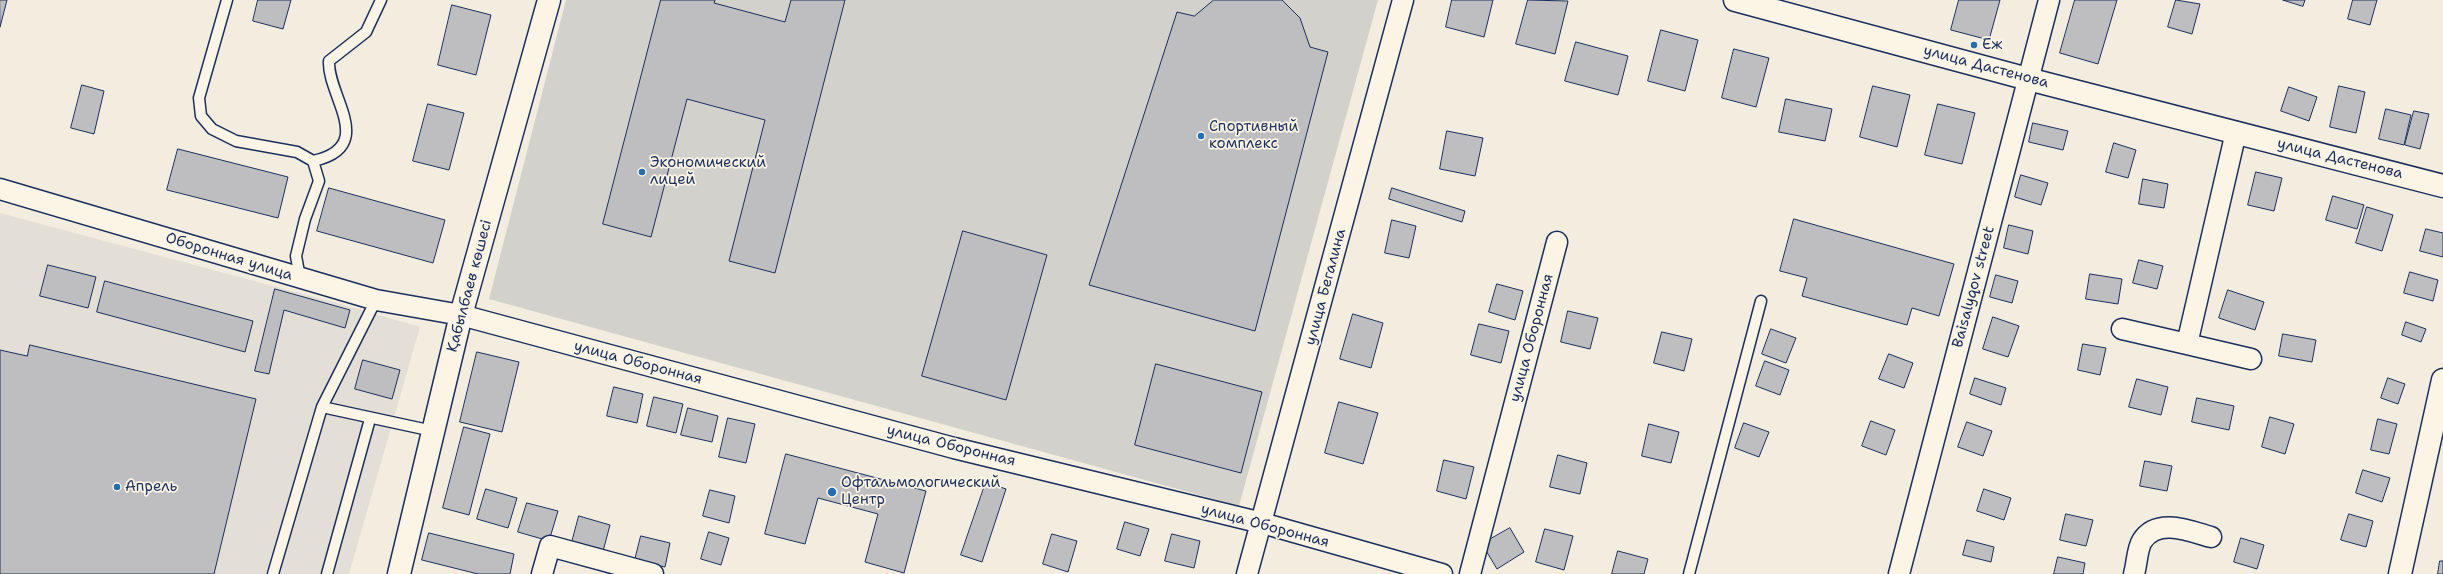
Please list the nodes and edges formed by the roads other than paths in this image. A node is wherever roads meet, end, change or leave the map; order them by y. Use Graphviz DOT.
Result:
graph roads {
  1 [pos="227,0"];
  2 [pos="382,0"];
  3 [pos="549,0"];
  4 [pos="1403,0"];
  5 [pos="1736,0"];
  6 [pos="2049,0"];
  7 [pos="2028,78"];
  8 [pos="2236,132"];
  9 [pos="314,160"];
  10 [pos="2443,186"];
  11 [pos="0,189"];
  12 [pos="1557,242"];
  13 [pos="300,278"];
  14 [pos="376,300"];
  15 [pos="1761,301"];
  16 [pos="461,315"];
  17 [pos="2122,329"];
  18 [pos="2187,344"];
  19 [pos="2251,359"];
  20 [pos="2443,380"];
  21 [pos="322,407"];
  22 [pos="370,419"];
  23 [pos="433,432"];
  24 [pos="1262,523"];
  25 [pos="2211,537"];
  26 [pos="273,574"];
  27 [pos="327,574"];
  28 [pos="399,574"];
  29 [pos="542,574"];
  30 [pos="653,574"];
  31 [pos="1247,574"];
  32 [pos="1442,574"];
  33 [pos="1470,574"];
  34 [pos="1689,574"];
  35 [pos="1899,574"];
  36 [pos="2134,574"];
  37 [pos="2400,574"];
  1 -- 9 [label="lane"];
  2 -- 9 [label="lane"];
  3 -- 16 [label="street, Қабылбаев көшесі"];
  4 -- 24 [label="street, улица Бегалина"];
  5 -- 7 [label="street, улица Дастенова"];
  6 -- 7 [label="street, Baisalyqov street"];
  7 -- 8 [label="street, улица Дастенова"];
  7 -- 35 [label="street, Baisalyqov street"];
  8 -- 10 [label="street, улица Дастенова"];
  8 -- 18 [label="street"];
  9 -- 13 [label="lane"];
  11 -- 13 [label="street, Оборонная улица"];
  12 -- 33 [label="street, улица Оборонная"];
  13 -- 14 [label="street, Оборонная улица"];
  14 -- 16 [label="street, Оборонная улица"];
  14 -- 21 [label="lane"];
  15 -- 34 [label="lane"];
  16 -- 23 [label="street, Қабылбаев көшесі"];
  16 -- 24 [label="street, улица Оборонная"];
  17 -- 18 [label="street"];
  18 -- 19 [label="street"];
  20 -- 37 [label="street"];
  21 -- 22 [label="lane"];
  21 -- 26 [label="lane"];
  22 -- 23 [label="lane"];
  22 -- 27 [label="lane"];
  23 -- 28 [label="street, Қабылбаев көшесі"];
  24 -- 31 [label="street, улица Бегалина"];
  24 -- 32 [label="street, улица Оборонная"];
  25 -- 36 [label="street"];
  29 -- 30 [label="street"];
}
